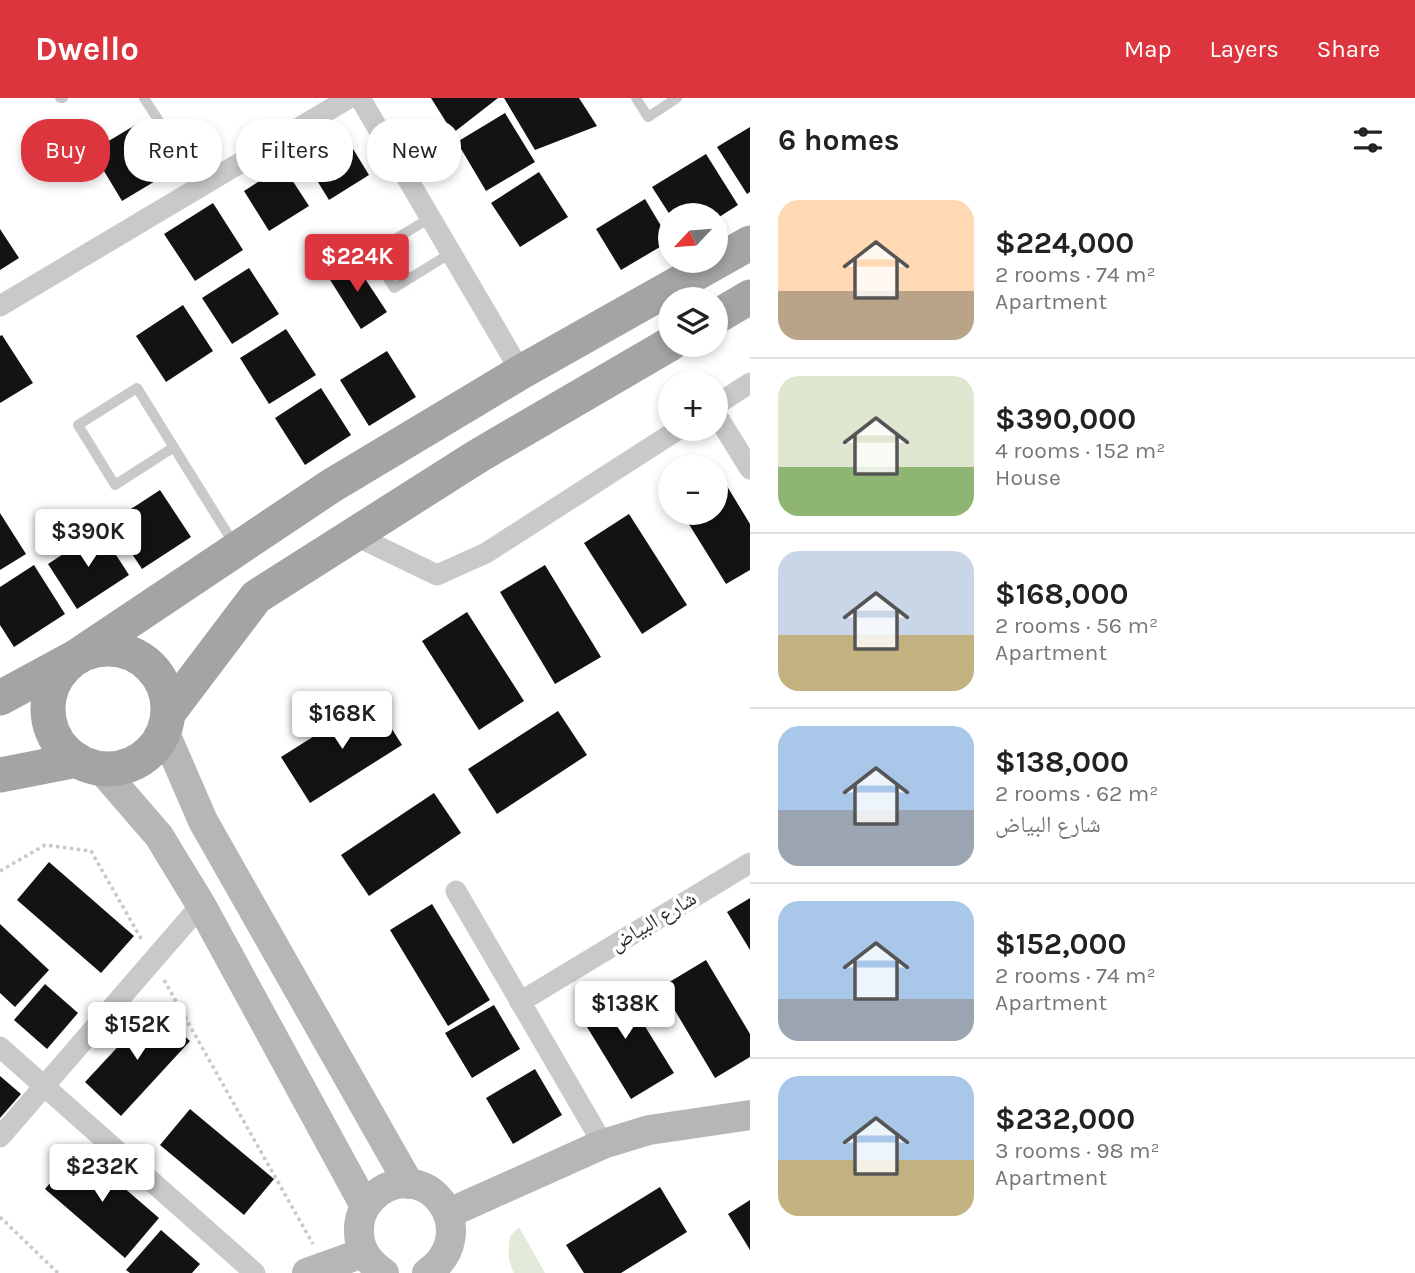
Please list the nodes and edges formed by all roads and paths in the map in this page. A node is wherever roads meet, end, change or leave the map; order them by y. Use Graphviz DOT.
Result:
graph roads {
  1 [pos="144,98"];
  2 [pos="349,98"];
  3 [pos="360,98"];
  4 [pos="636,98"];
  5 [pos="677,98"];
  6 [pos="202,187"];
  7 [pos="430,218"];
  8 [pos="750,243"];
  9 [pos="451,253"];
  10 [pos="750,297"];
  11 [pos="0,306"];
  12 [pos="728,310"];
  13 [pos="658,351"];
  14 [pos="521,372"];
  15 [pos="750,383"];
  16 [pos="728,397"];
  17 [pos="728,433"];
  18 [pos="660,441"];
  19 [pos="174,447"];
  20 [pos="750,469"];
  21 [pos="354,535"];
  22 [pos="237,549"];
  23 [pos="74,659"];
  24 [pos="0,698"];
  25 [pos="167,721"];
  26 [pos="89,765"];
  27 [pos="0,775"];
  28 [pos="750,863"];
  29 [pos="0,871"];
  30 [pos="456,891"];
  31 [pos="201,905"];
  32 [pos="153,961"];
  33 [pos="520,1002"];
  34 [pos="0,1047"];
  35 [pos="44,1087"];
  36 [pos="750,1115"];
  37 [pos="0,1137"];
  38 [pos="603,1144"];
  39 [pos="409,1184"];
  40 [pos="365,1206"];
  41 [pos="449,1213"];
  42 [pos="0,1217"];
  43 [pos="373,1263"];
  44 [pos="442,1268"];
  45 [pos="317,1270"];
  46 [pos="58,1273"];
  47 [pos="255,1273"];
  1 -- 6 [label="lane"];
  2 -- 6 [label="street"];
  3 -- 7 [label="street"];
  4 -- 5 [label="lane"];
  6 -- 11 [label="street"];
  7 -- 9 [label="street"];
  7 -- 9 [label="lane"];
  8 -- 14 [label="main road"];
  9 -- 14 [label="street"];
  10 -- 12 [label="main road"];
  13 -- 21 [label="main road"];
  14 -- 22 [label="main road"];
  15 -- 16 [label="street"];
  17 -- 20 [label="street"];
  18 -- 21 [label="street"];
  19 -- 19 [label="lane"];
  19 -- 22 [label="lane"];
  21 -- 25 [label="main road"];
  22 -- 23 [label="main road"];
  23 -- 24 [label="main road"];
  23 -- 25 [label="main road"];
  23 -- 26 [label="main road"];
  25 -- 26 [label="main road"];
  25 -- 39 [label="street"];
  26 -- 27 [label="main road"];
  26 -- 31 [label="street"];
  28 -- 33 [label="street, شارع البياض"];
  29 -- 32 [label="path"];
  30 -- 33 [label="street"];
  31 -- 32 [label="street"];
  31 -- 40 [label="street"];
  32 -- 35 [label="street"];
  32 -- 45 [label="path"];
  33 -- 38 [label="street"];
  34 -- 35 [label="street"];
  35 -- 37 [label="street"];
  35 -- 47 [label="street"];
  36 -- 38 [label="street"];
  38 -- 41 [label="street"];
  39 -- 40 [label="street"];
  39 -- 41 [label="street"];
  40 -- 43 [label="street"];
  41 -- 44 [label="street"];
  42 -- 46 [label="path"];
  43 -- 45 [label="street"];
}
